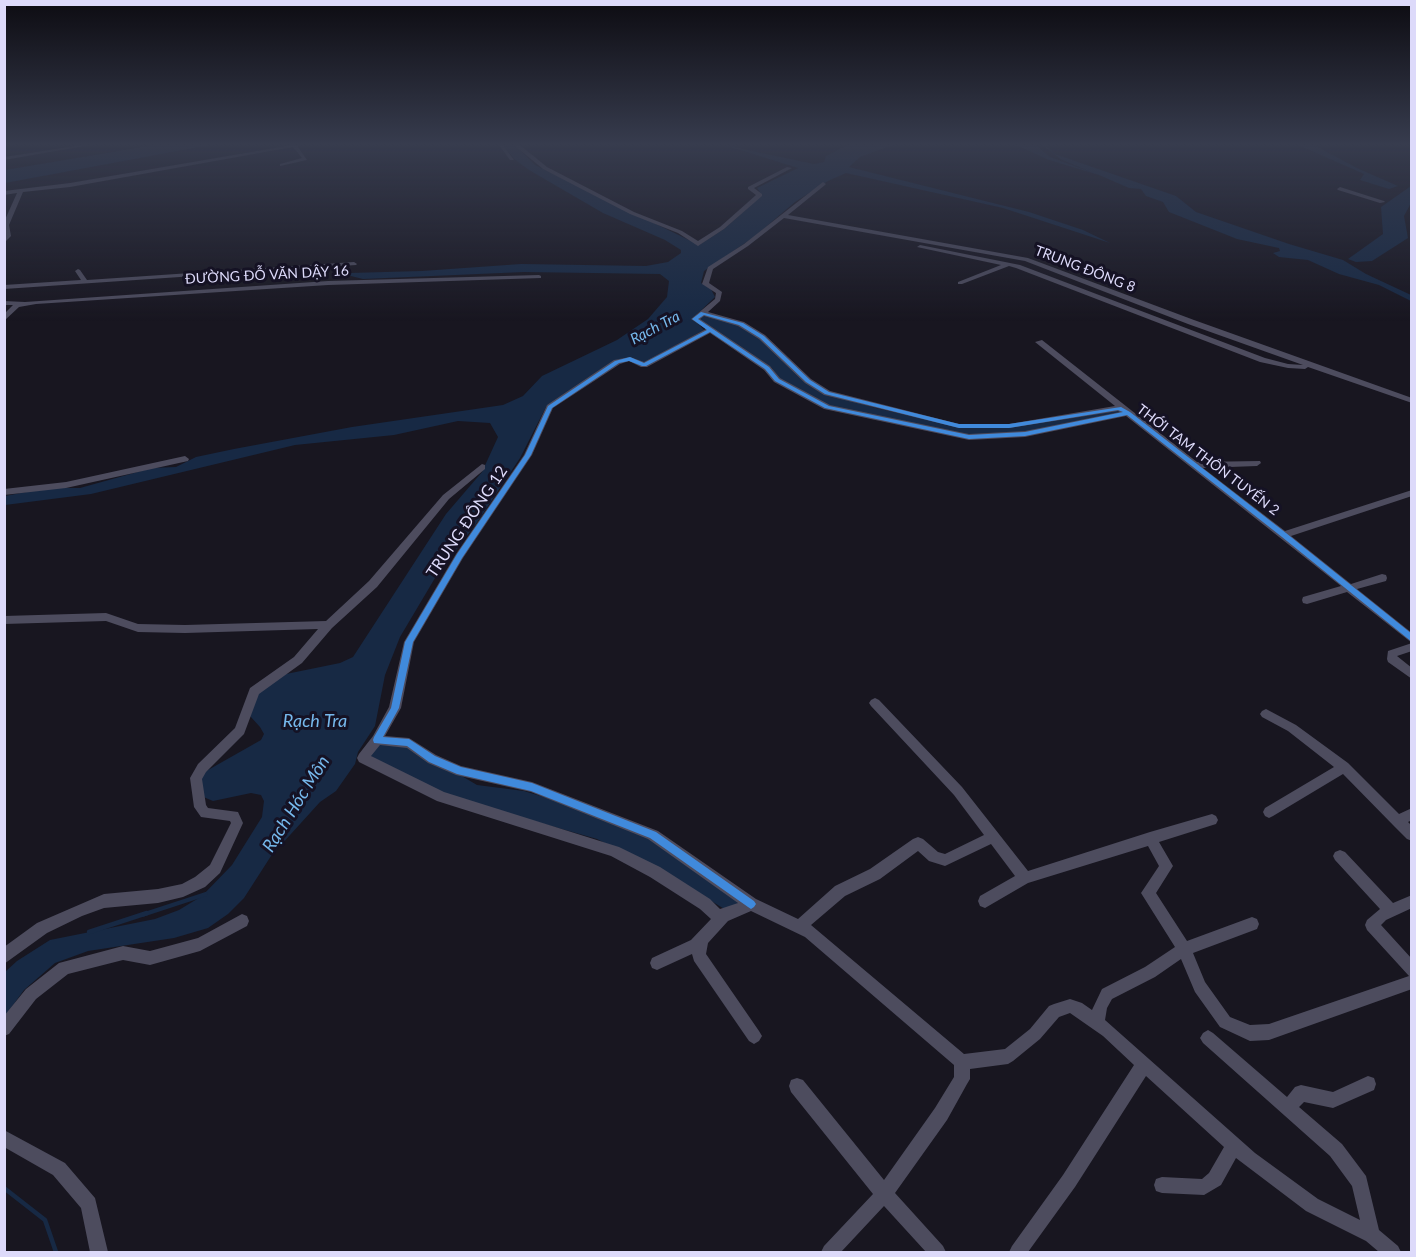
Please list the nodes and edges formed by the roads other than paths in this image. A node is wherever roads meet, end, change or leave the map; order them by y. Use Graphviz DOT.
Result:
graph roads {
  1 [pos="15,204"];
  2 [pos="614,204"];
  3 [pos="750,204"];
  4 [pos="799,204"];
  5 [pos="784,216"];
  6 [pos="4,241"];
  7 [pos="902,244"];
  8 [pos="354,264"];
  9 [pos="1009,264"];
  10 [pos="78,271"];
  11 [pos="539,277"];
  12 [pos="86,282"];
  13 [pos="960,283"];
  14 [pos="4,287"];
  15 [pos="4,303"];
  16 [pos="23,303"];
  17 [pos="703,313"];
  18 [pos="4,319"];
  19 [pos="710,330"];
  20 [pos="1039,342"];
  21 [pos="1314,367"];
  22 [pos="1412,400"];
  23 [pos="1126,411"];
  24 [pos="185,459"];
  25 [pos="1257,463"];
  26 [pos="1196,465"];
  27 [pos="482,466"];
  28 [pos="4,492"];
  29 [pos="1412,493"];
  30 [pos="1284,535"];
  31 [pos="1382,578"];
  32 [pos="1348,587"];
  33 [pos="1307,600"];
  34 [pos="4,620"];
  35 [pos="328,625"];
  36 [pos="1407,630"];
  37 [pos="1412,639"];
  38 [pos="1412,646"];
  39 [pos="1412,675"];
  40 [pos="875,703"];
  41 [pos="1266,714"];
  42 [pos="377,740"];
  43 [pos="1344,767"];
  44 [pos="1269,812"];
  45 [pos="1412,814"];
  46 [pos="1212,820"];
  47 [pos="1397,820"];
  48 [pos="1412,835"];
  49 [pos="993,837"];
  50 [pos="1150,838"];
  51 [pos="1340,856"];
  52 [pos="1025,878"];
  53 [pos="985,901"];
  54 [pos="1412,901"];
  55 [pos="751,904"];
  56 [pos="1391,911"];
  57 [pos="723,916"];
  58 [pos="242,921"];
  59 [pos="1252,924"];
  60 [pos="799,927"];
  61 [pos="701,940"];
  62 [pos="1184,949"];
  63 [pos="4,957"];
  64 [pos="657,963"];
  65 [pos="1412,970"];
  66 [pos="1412,982"];
  67 [pos="1097,1022"];
  68 [pos="4,1029"];
  69 [pos="753,1036"];
  70 [pos="1208,1038"];
  71 [pos="962,1062"];
  72 [pos="1144,1064"];
  73 [pos="1368,1084"];
  74 [pos="797,1086"];
  75 [pos="1288,1108"];
  76 [pos="4,1138"];
  77 [pos="1233,1147"];
  78 [pos="1162,1185"];
  79 [pos="884,1194"];
  80 [pos="1372,1235"];
  81 [pos="99,1252"];
  82 [pos="830,1252"];
  83 [pos="937,1252"];
  84 [pos="1018,1252"];
  85 [pos="1392,1252"];
  1 -- 6 [label="street"];
  2 -- 3 [label="street"];
  4 -- 5 [label="street"];
  5 -- 17 [label="street"];
  5 -- 21 [label="street, TRUNG ĐÔNG 8"];
  7 -- 9 [label="street"];
  8 -- 12 [label="street"];
  9 -- 13 [label="street"];
  9 -- 21 [label="street"];
  10 -- 12 [label="street"];
  11 -- 16 [label="street, ĐƯỜNG ĐỖ VĂN DẬY 16"];
  12 -- 14 [label="street"];
  15 -- 16 [label="street, ĐƯỜNG ĐỖ VĂN DẬY 16"];
  16 -- 18 [label="street"];
  17 -- 19 [label="street"];
  17 -- 23 [label="street"];
  19 -- 23 [label="street, THỚI TAM THÔN TUYẾN 2"];
  19 -- 42 [label="street, TRUNG ĐÔNG 12"];
  20 -- 23 [label="street"];
  21 -- 22 [label="street, TRUNG ĐÔNG 8"];
  23 -- 26 [label="street, THỚI TAM THÔN TUYẾN 2"];
  24 -- 28 [label="street"];
  25 -- 26 [label="street"];
  26 -- 30 [label="street, THỚI TAM THÔN TUYẾN 2"];
  27 -- 35 [label="street"];
  29 -- 30 [label="street"];
  30 -- 32 [label="street, THỚI TAM THÔN TUYẾN 2"];
  31 -- 32 [label="street"];
  32 -- 33 [label="street"];
  32 -- 36 [label="street, THỚI TAM THÔN TUYẾN 2"];
  34 -- 35 [label="street"];
  35 -- 63 [label="street"];
  36 -- 37 [label="street, THỚI TAM THÔN TUYẾN 2"];
  38 -- 39 [label="street"];
  40 -- 49 [label="street"];
  41 -- 43 [label="street"];
  42 -- 55 [label="street"];
  42 -- 57 [label="street, TRUNG ĐÔNG 12"];
  43 -- 44 [label="street"];
  43 -- 47 [label="street"];
  45 -- 47 [label="street"];
  46 -- 50 [label="street"];
  47 -- 48 [label="street"];
  49 -- 52 [label="street"];
  49 -- 60 [label="street"];
  50 -- 52 [label="street"];
  50 -- 62 [label="street"];
  51 -- 56 [label="street"];
  52 -- 53 [label="street"];
  54 -- 56 [label="street"];
  55 -- 57 [label="street"];
  55 -- 60 [label="street"];
  56 -- 65 [label="street"];
  57 -- 61 [label="street"];
  58 -- 68 [label="street"];
  59 -- 62 [label="street"];
  60 -- 71 [label="street"];
  61 -- 64 [label="street"];
  61 -- 69 [label="street"];
  62 -- 66 [label="street"];
  62 -- 67 [label="street"];
  67 -- 71 [label="street"];
  67 -- 72 [label="street"];
  70 -- 75 [label="street"];
  71 -- 79 [label="street"];
  72 -- 77 [label="street"];
  72 -- 84 [label="street"];
  73 -- 75 [label="street"];
  74 -- 79 [label="street"];
  75 -- 80 [label="street"];
  76 -- 81 [label="street"];
  77 -- 78 [label="street"];
  77 -- 80 [label="street"];
  79 -- 82 [label="street"];
  79 -- 83 [label="street"];
  80 -- 85 [label="street"];
}
